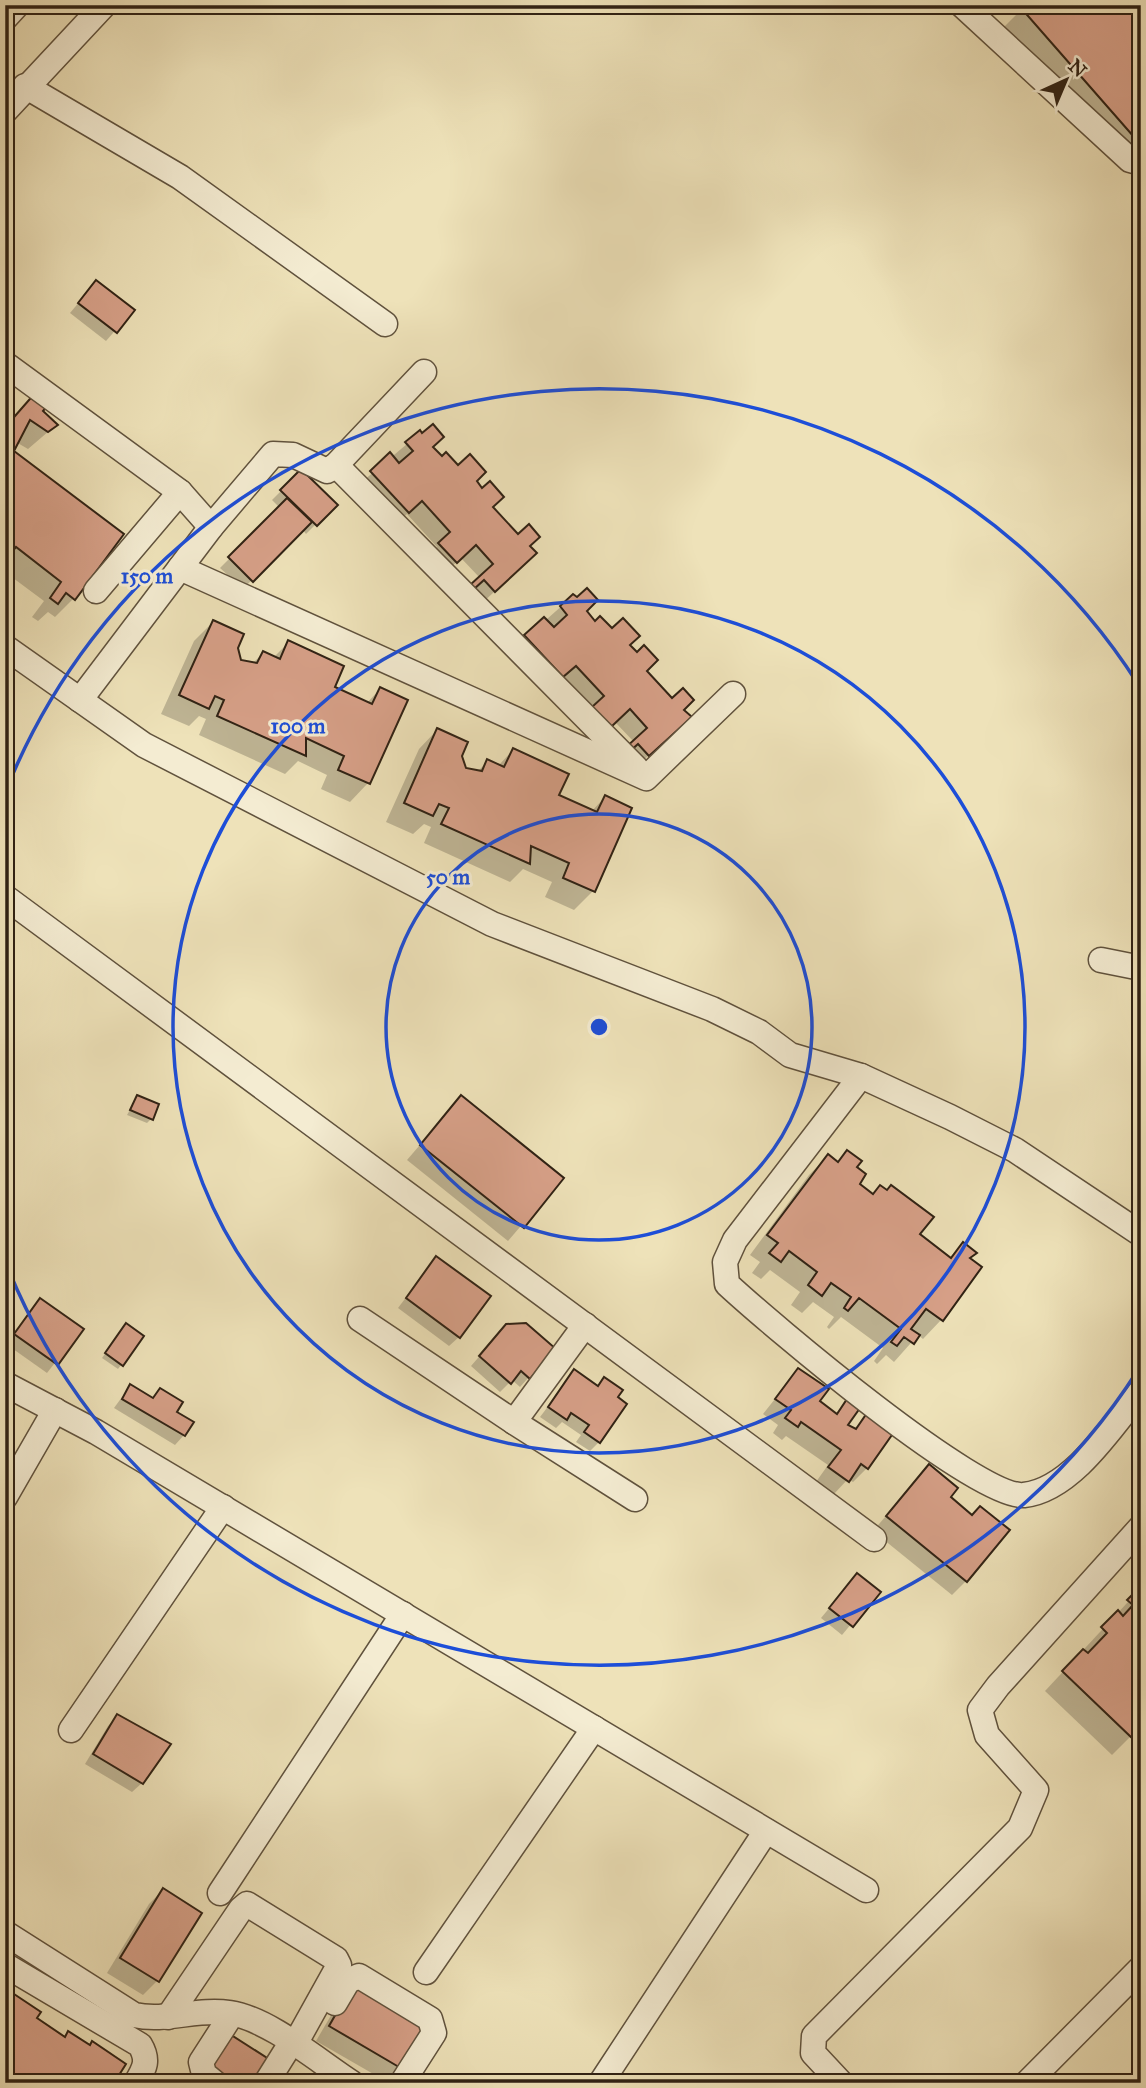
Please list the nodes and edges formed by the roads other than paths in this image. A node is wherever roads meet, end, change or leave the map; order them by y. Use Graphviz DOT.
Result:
graph roads {
  1 [pos="18,5"];
  2 [pos="104,5"];
  3 [pos="961,5"];
  4 [pos="5,18"];
  5 [pos="25,86"];
  6 [pos="5,111"];
  7 [pos="1141,163"];
  8 [pos="385,324"];
  9 [pos="5,364"];
  10 [pos="424,372"];
  11 [pos="336,465"];
  12 [pos="180,492"];
  13 [pos="211,527"];
  14 [pos="180,568"];
  15 [pos="96,592"];
  16 [pos="5,647"];
  17 [pos="733,694"];
  18 [pos="80,700"];
  19 [pos="646,778"];
  20 [pos="5,897"];
  21 [pos="1101,960"];
  22 [pos="1141,968"];
  23 [pos="861,1076"];
  24 [pos="1141,1234"];
  25 [pos="360,1320"];
  26 [pos="585,1325"];
  27 [pos="5,1384"];
  28 [pos="1141,1391"];
  29 [pos="55,1410"];
  30 [pos="514,1422"];
  31 [pos="5,1497"];
  32 [pos="635,1499"];
  33 [pos="223,1507"];
  34 [pos="1141,1527"];
  35 [pos="874,1539"];
  36 [pos="403,1614"];
  37 [pos="594,1728"];
  38 [pos="71,1730"];
  39 [pos="766,1831"];
  40 [pos="866,1890"];
  41 [pos="220,1893"];
  42 [pos="5,1933"];
  43 [pos="5,1965"];
  44 [pos="1141,1968"];
  45 [pos="426,1972"];
  46 [pos="232,2014"];
  47 [pos="168,2017"];
  48 [pos="297,2048"];
  49 [pos="603,2081"];
  50 [pos="349,2082"];
  51 [pos="136,2083"];
  52 [pos="215,2083"];
  53 [pos="265,2083"];
  54 [pos="402,2083"];
  55 [pos="841,2083"];
  56 [pos="1027,2083"];
  1 -- 4 [label="street"];
  2 -- 5 [label="street"];
  3 -- 7 [label="street"];
  5 -- 6 [label="street"];
  5 -- 8 [label="street"];
  9 -- 12 [label="street"];
  10 -- 11 [label="street"];
  11 -- 13 [label="street"];
  11 -- 19 [label="street"];
  12 -- 13 [label="street"];
  12 -- 15 [label="street"];
  13 -- 14 [label="street"];
  14 -- 18 [label="street"];
  14 -- 19 [label="street"];
  16 -- 18 [label="street"];
  17 -- 19 [label="street"];
  18 -- 23 [label="street"];
  20 -- 26 [label="street"];
  21 -- 22 [label="street"];
  23 -- 24 [label="street"];
  23 -- 28 [label="street"];
  25 -- 30 [label="street"];
  26 -- 30 [label="street"];
  26 -- 35 [label="street"];
  27 -- 29 [label="street"];
  29 -- 31 [label="street"];
  29 -- 33 [label="street"];
  30 -- 32 [label="street"];
  33 -- 36 [label="street"];
  33 -- 38 [label="street"];
  34 -- 55 [label="street"];
  36 -- 37 [label="street"];
  36 -- 41 [label="street"];
  37 -- 39 [label="street"];
  37 -- 45 [label="street"];
  39 -- 40 [label="street"];
  39 -- 49 [label="street"];
  42 -- 47 [label="street"];
  43 -- 51 [label="street"];
  44 -- 56 [label="street"];
  46 -- 47 [label="street"];
  46 -- 48 [label="street"];
  46 -- 52 [label="street"];
  47 -- 48 [label="street"];
  48 -- 50 [label="street"];
  48 -- 53 [label="street"];
  48 -- 54 [label="street"];
}
